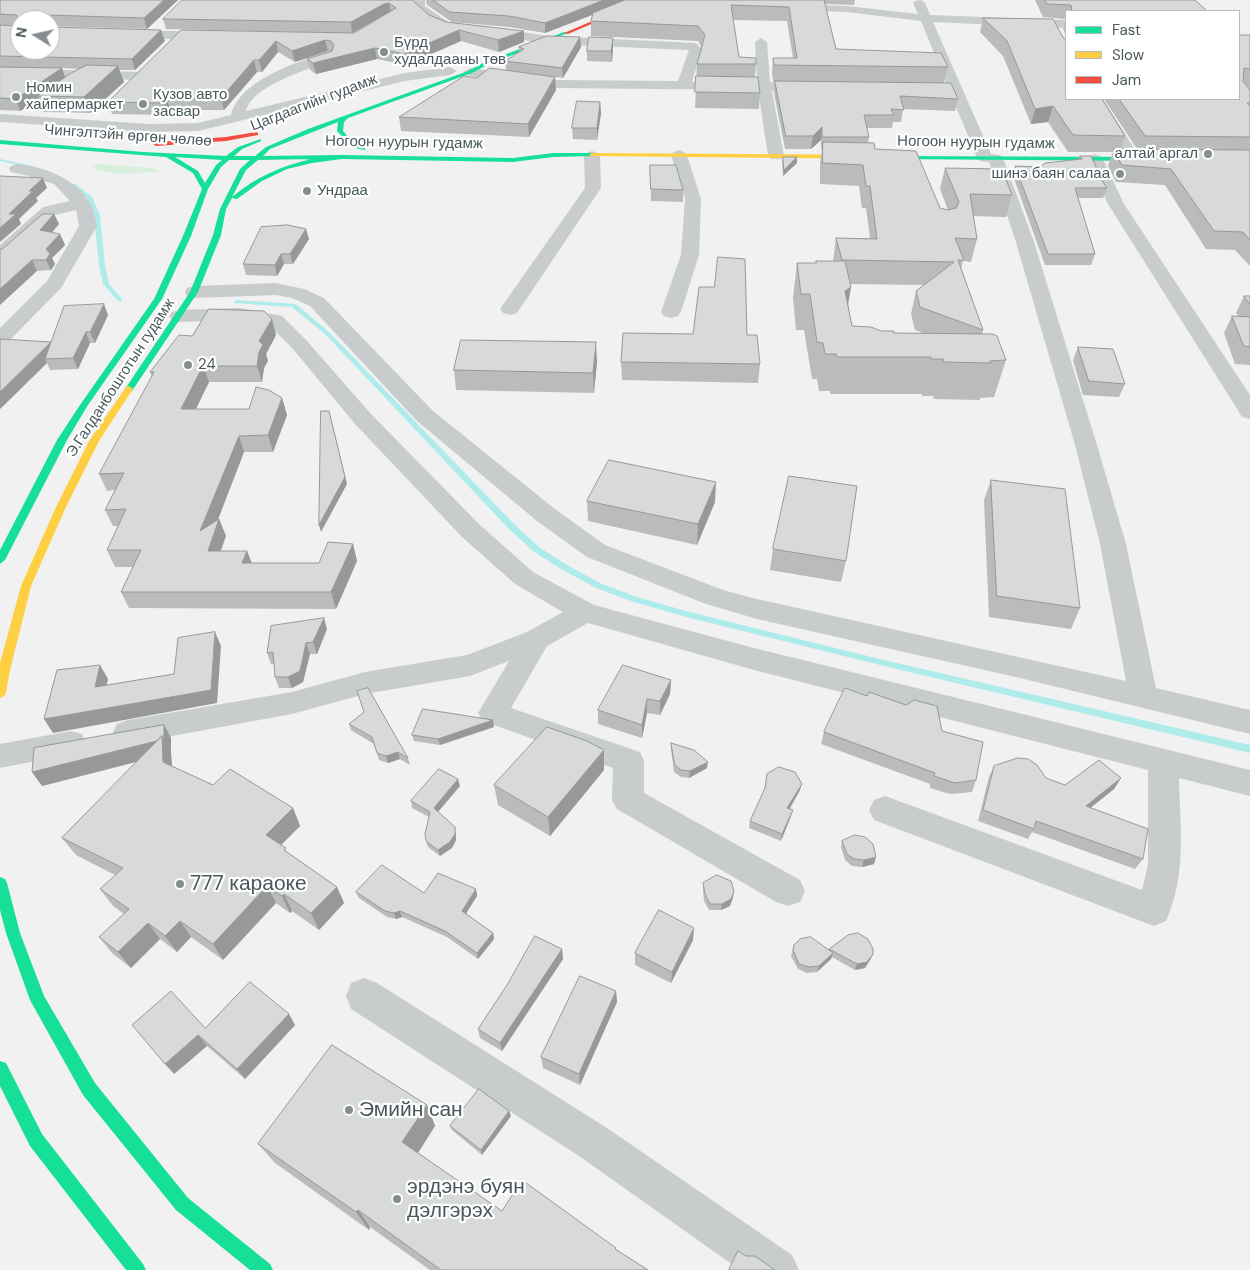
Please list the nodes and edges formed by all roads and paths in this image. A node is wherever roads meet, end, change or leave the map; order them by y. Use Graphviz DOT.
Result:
graph roads {
  1 [pos="420,0"];
  2 [pos="917,0"];
  3 [pos="647,2"];
  4 [pos="773,6"];
  5 [pos="1030,7"];
  6 [pos="926,18"];
  7 [pos="166,21"];
  8 [pos="1033,23"];
  9 [pos="1052,24"];
  10 [pos="1065,24"];
  11 [pos="462,28"];
  12 [pos="476,30"];
  13 [pos="60,32"];
  14 [pos="152,34"];
  15 [pos="180,35"];
  16 [pos="224,36"];
  17 [pos="549,40"];
  18 [pos="1062,40"];
  19 [pos="761,42"];
  20 [pos="170,46"];
  21 [pos="328,57"];
  22 [pos="485,64"];
  23 [pos="450,71"];
  24 [pos="0,72"];
  25 [pos="470,72"];
  26 [pos="89,74"];
  27 [pos="684,85"];
  28 [pos="764,86"];
  29 [pos="831,87"];
  30 [pos="66,88"];
  31 [pos="126,88"];
  32 [pos="1097,100"];
  33 [pos="36,109"];
  34 [pos="103,111"];
  35 [pos="348,115"];
  36 [pos="21,119"];
  37 [pos="237,119"];
  38 [pos="1,122"];
  39 [pos="87,124"];
  40 [pos="268,130"];
  41 [pos="0,142"];
  42 [pos="156,144"];
  43 [pos="240,148"];
  44 [pos="268,148"];
  45 [pos="363,149"];
  46 [pos="553,155"];
  47 [pos="679,155"];
  48 [pos="168,156"];
  49 [pos="592,156"];
  50 [pos="776,156"];
  51 [pos="342,157"];
  52 [pos="227,158"];
  53 [pos="254,158"];
  54 [pos="916,158"];
  55 [pos="990,158"];
  56 [pos="1095,159"];
  57 [pos="1133,159"];
  58 [pos="1161,160"];
  59 [pos="8,171"];
  60 [pos="923,176"];
  61 [pos="205,189"];
  62 [pos="83,205"];
  63 [pos="223,209"];
  64 [pos="0,254"];
  65 [pos="194,292"];
  66 [pos="510,309"];
  67 [pos="672,312"];
  68 [pos="179,316"];
  69 [pos="0,339"];
  70 [pos="1250,412"];
  71 [pos="0,560"];
  72 [pos="585,612"];
  73 [pos="537,639"];
  74 [pos="0,693"];
  75 [pos="1143,696"];
  76 [pos="1250,722"];
  77 [pos="0,756"];
  78 [pos="1163,762"];
  79 [pos="1250,783"];
  80 [pos="885,810"];
  81 [pos="0,883"];
  82 [pos="788,891"];
  83 [pos="364,996"];
  84 [pos="0,1069"];
  85 [pos="137,1270"];
  86 [pos="264,1270"];
  87 [pos="777,1270"];
  1 -- 11 [label="street"];
  2 -- 6 [label="street"];
  3 -- 17 [label="main road, Цагдаагийн гудамж"];
  4 -- 6 [label="street"];
  5 -- 8 [label="street"];
  6 -- 8 [label="street"];
  6 -- 55 [label="street"];
  7 -- 14 [label="street"];
  8 -- 9 [label="street"];
  9 -- 10 [label="street"];
  9 -- 18 [label="street"];
  12 -- 17 [label="street"];
  13 -- 14 [label="street"];
  14 -- 15 [label="street"];
  15 -- 16 [label="street"];
  15 -- 20 [label="street"];
  17 -- 22 [label="main road, Цагдаагийн гудамж"];
  17 -- 27 [label="street"];
  19 -- 28 [label="street"];
  21 -- 37 [label="street"];
  22 -- 23 [label="main road, Цагдаагийн гудамж"];
  22 -- 25 [label="main road, Цагдаагийн гудамж"];
  23 -- 37 [label="street"];
  23 -- 43 [label="main road, Цагдаагийн гудамж"];
  24 -- 26 [label="street"];
  25 -- 27 [label="street"];
  25 -- 35 [label="main road, Цагдаагийн гудамж"];
  26 -- 30 [label="street"];
  26 -- 31 [label="street"];
  27 -- 28 [label="street"];
  28 -- 29 [label="street"];
  28 -- 50 [label="street"];
  32 -- 57 [label="street"];
  33 -- 36 [label="street"];
  34 -- 39 [label="street"];
  35 -- 44 [label="main road, Цагдаагийн гудамж"];
  35 -- 45 [label="main road"];
  36 -- 38 [label="street"];
  36 -- 39 [label="street"];
  37 -- 39 [label="street"];
  38 -- 42 [label="main road, Чингэлтэйн өргөн чөлөө"];
  40 -- 42 [label="main road"];
  41 -- 48 [label="main road, Чингэлтэйн өргөн чөлөө"];
  42 -- 43 [label="main road, Чингэлтэйн өргөн чөлөө"];
  43 -- 44 [label="main road, Чингэлтэйн өргөн чөлөө"];
  43 -- 52 [label="main road, Э.Галданбошготын гудамж"];
  44 -- 45 [label="main road, Ногоон нуурын гудамж"];
  44 -- 53 [label="main road, Э.Галданбошготын гудамж"];
  45 -- 46 [label="main road, Ногоон нуурын гудамж"];
  46 -- 49 [label="main road, Ногоон нуурын гудамж"];
  46 -- 51 [label="main road, Ногоон нуурын гудамж"];
  47 -- 49 [label="main road, Ногоон нуурын гудамж"];
  47 -- 50 [label="main road, Ногоон нуурын гудамж"];
  47 -- 67 [label="street"];
  48 -- 52 [label="main road, Чингэлтэйн өргөн чөлөө"];
  48 -- 61 [label="main road"];
  49 -- 66 [label="street"];
  50 -- 54 [label="main road, Ногоон нуурын гудамж"];
  51 -- 53 [label="main road, Ногоон нуурын гудамж"];
  51 -- 63 [label="main road"];
  52 -- 53 [label="main road, Чингэлтэйн өргөн чөлөө"];
  52 -- 61 [label="main road, Э.Галданбошготын гудамж"];
  53 -- 63 [label="main road, Э.Галданбошготын гудамж"];
  54 -- 55 [label="main road, Ногоон нуурын гудамж"];
  54 -- 60 [label="street"];
  55 -- 56 [label="main road, Ногоон нуурын гудамж"];
  55 -- 75 [label="street"];
  56 -- 57 [label="main road, Ногоон нуурын гудамж"];
  56 -- 70 [label="street"];
  57 -- 58 [label="main road, Ногоон нуурын гудамж"];
  59 -- 62 [label="street"];
  61 -- 71 [label="main road, Э.Галданбошготын гудамж"];
  62 -- 64 [label="street"];
  62 -- 69 [label="street"];
  63 -- 65 [label="main road, Э.Галданбошготын гудамж"];
  65 -- 68 [label="main road, Э.Галданбошготын гудамж"];
  65 -- 75 [label="street"];
  68 -- 72 [label="street"];
  68 -- 74 [label="main road, Э.Галданбошготын гудамж"];
  72 -- 73 [label="street"];
  72 -- 78 [label="street"];
  73 -- 77 [label="street"];
  73 -- 82 [label="street"];
  75 -- 76 [label="street"];
  78 -- 79 [label="street"];
  78 -- 80 [label="street"];
  81 -- 86 [label="main road"];
  83 -- 87 [label="street"];
  84 -- 85 [label="main road"];
}
